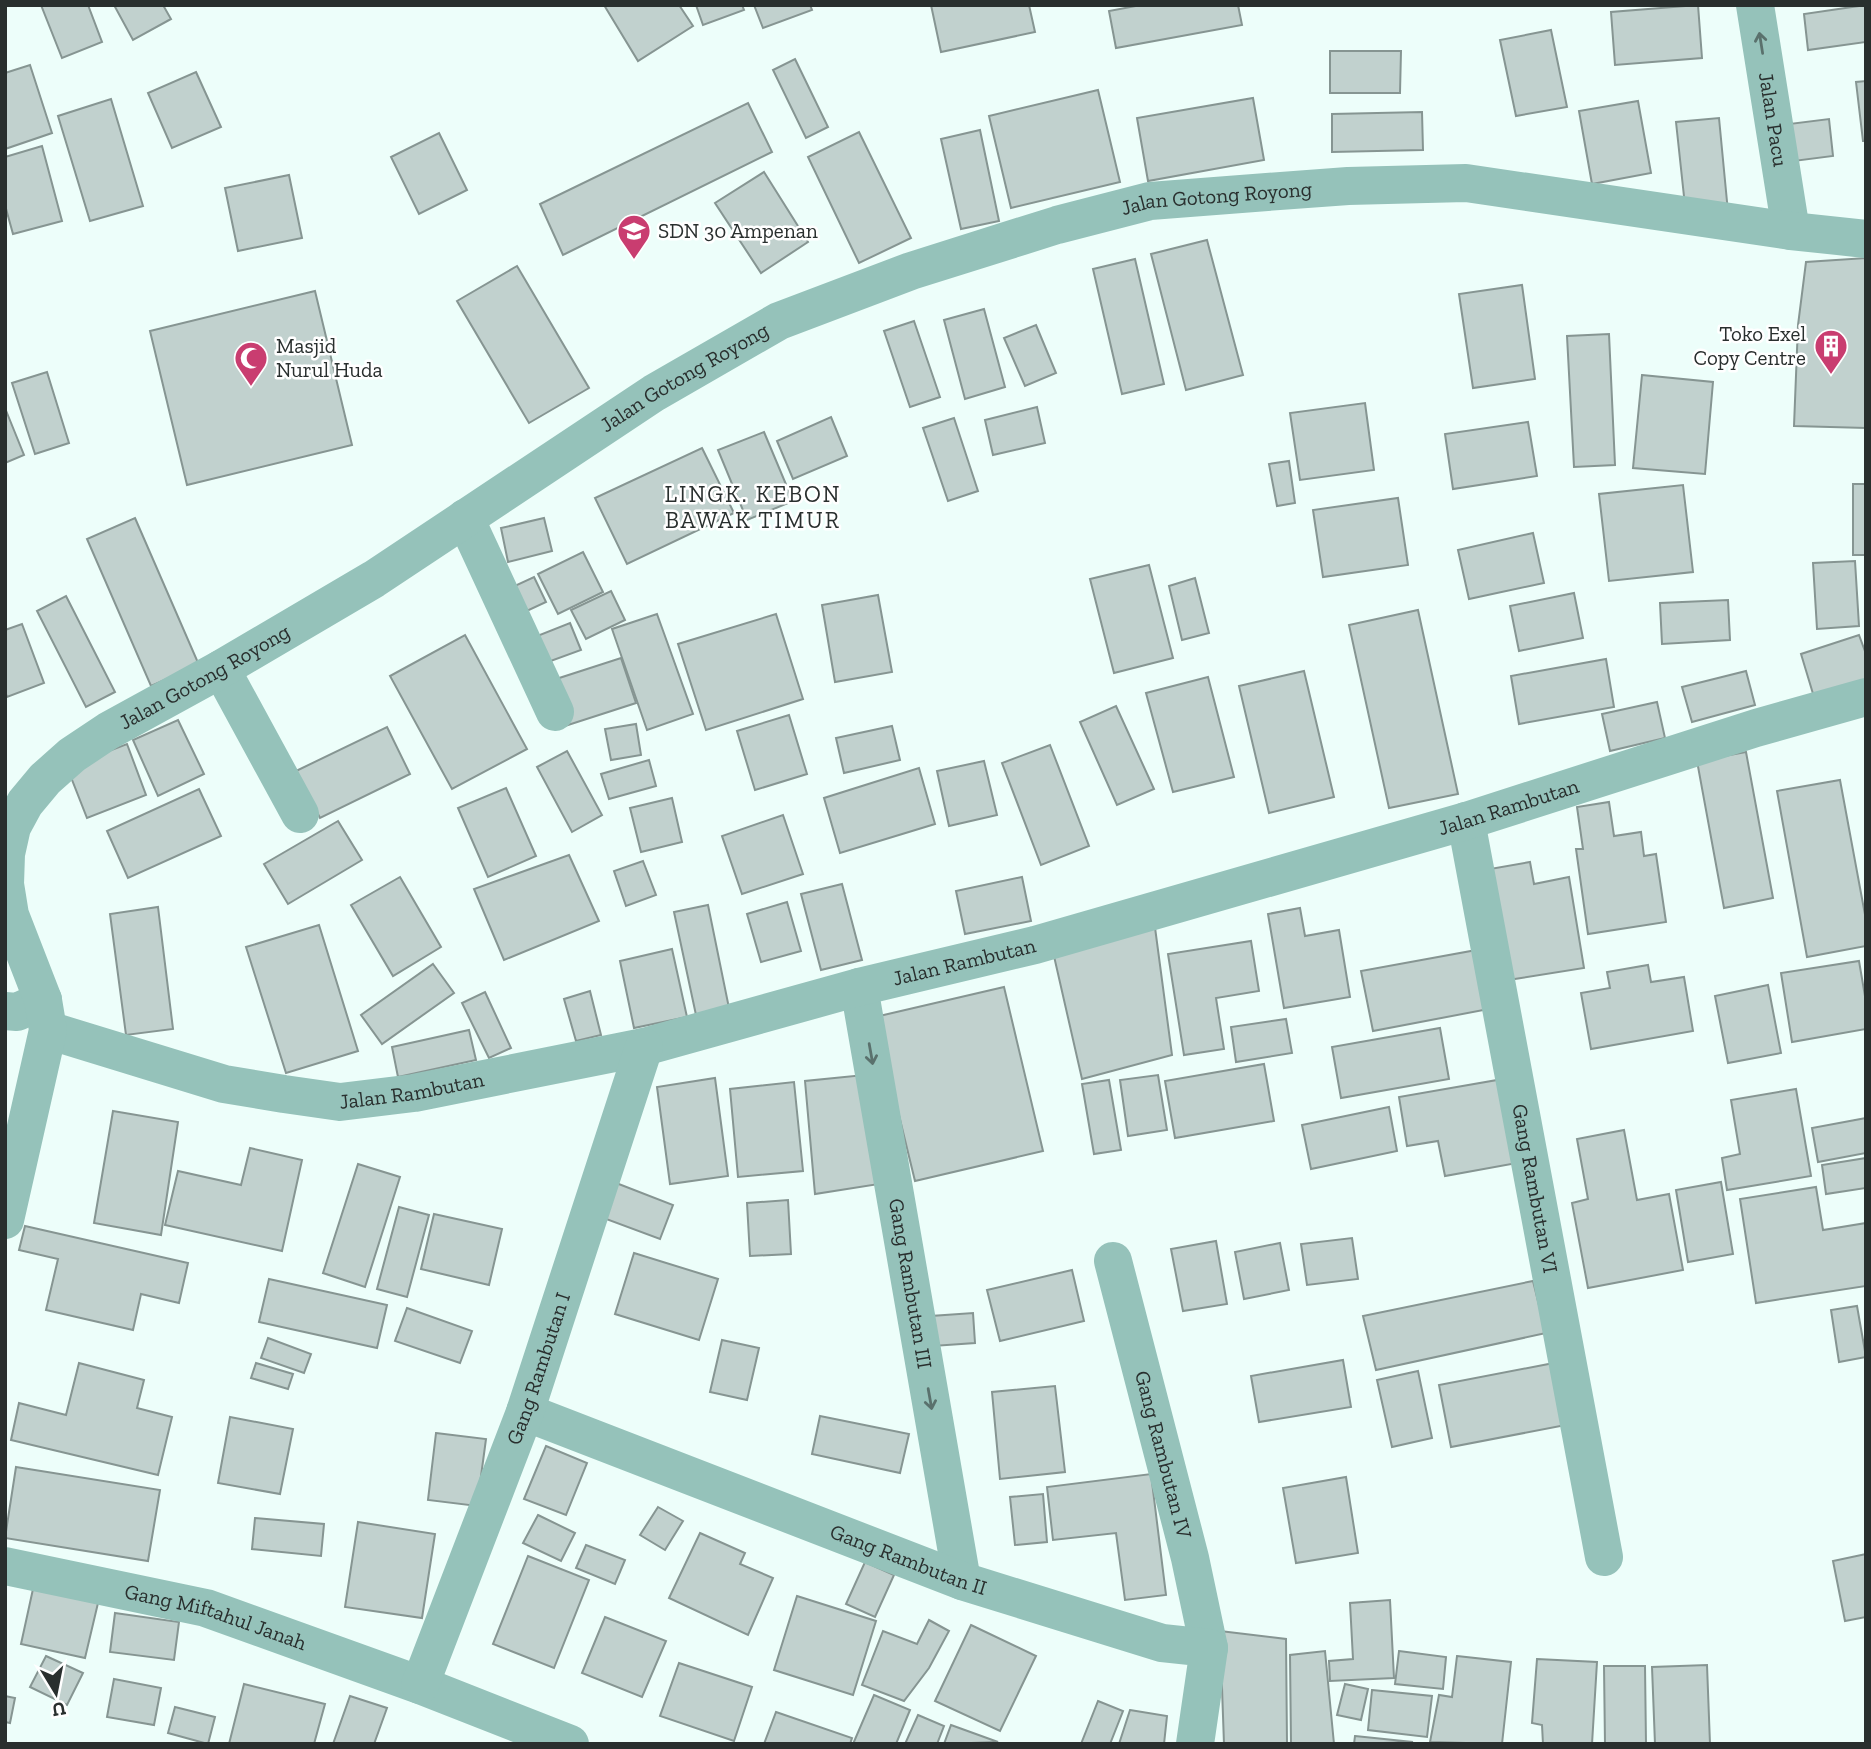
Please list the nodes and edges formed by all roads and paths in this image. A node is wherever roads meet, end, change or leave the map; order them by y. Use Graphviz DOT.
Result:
graph roads {
  1 [pos="1755,5"];
  2 [pos="1791,231"];
  3 [pos="1866,239"];
  4 [pos="465,519"];
  5 [pos="221,669"];
  6 [pos="1865,698"];
  7 [pos="555,712"];
  8 [pos="300,814"];
  9 [pos="1466,821"];
  10 [pos="859,987"];
  11 [pos="5,1012"];
  12 [pos="45,1015"];
  13 [pos="644,1047"];
  14 [pos="5,1220"];
  15 [pos="1113,1261"];
  16 [pos="525,1412"];
  17 [pos="1604,1557"];
  18 [pos="5,1566"];
  19 [pos="962,1581"];
  20 [pos="1209,1648"];
  21 [pos="420,1685"];
  22 [pos="570,1744"];
  23 [pos="1195,1744"];
  2 -- 1 [label="street, Jalan Pacu, one-way"];
  2 -- 3 [label="street, Jalan Gotong Royong"];
  2 -- 4 [label="street, Jalan Gotong Royong"];
  4 -- 5 [label="street, Jalan Gotong Royong"];
  4 -- 7 [label="street"];
  5 -- 8 [label="street"];
  5 -- 12 [label="street, Jalan Gotong Royong"];
  6 -- 9 [label="street, Jalan Rambutan"];
  9 -- 10 [label="street, Jalan Rambutan"];
  9 -- 17 [label="street, Gang Rambutan VI"];
  10 -- 13 [label="street, Jalan Rambutan"];
  10 -- 19 [label="street, Gang Rambutan III, one-way"];
  11 -- 12 [label="street"];
  12 -- 13 [label="street, Jalan Rambutan"];
  12 -- 14 [label="street"];
  13 -- 16 [label="street, Gang Rambutan I"];
  15 -- 20 [label="street, Gang Rambutan IV"];
  16 -- 19 [label="street, Gang Rambutan II"];
  16 -- 21 [label="street, Gang Rambutan I"];
  18 -- 21 [label="street, Gang Miftahul Janah"];
  19 -- 20 [label="street, Gang Rambutan II"];
  20 -- 23 [label="street"];
  21 -- 22 [label="street, Gang Miftahul Janah"];
}
